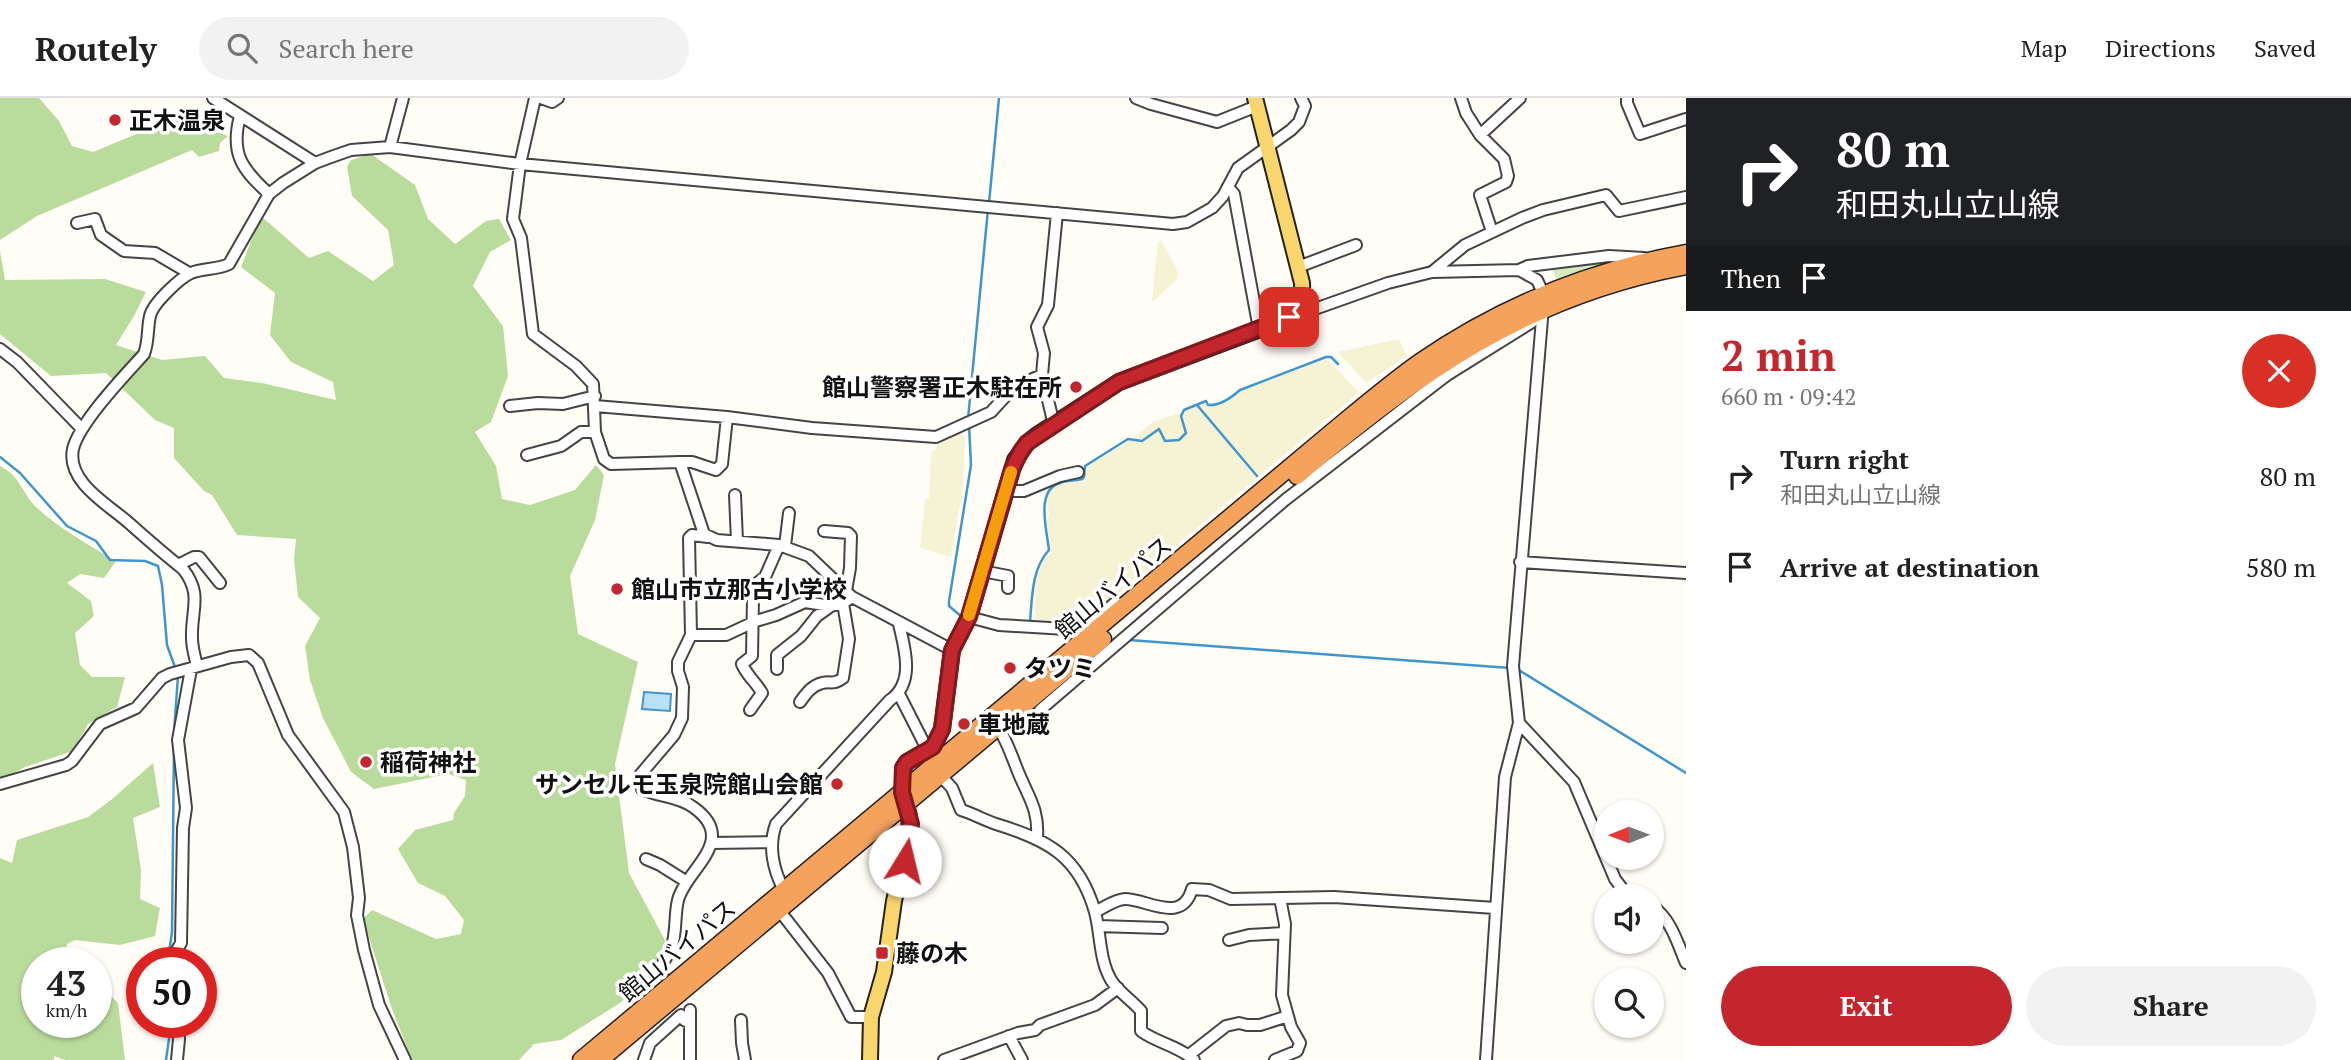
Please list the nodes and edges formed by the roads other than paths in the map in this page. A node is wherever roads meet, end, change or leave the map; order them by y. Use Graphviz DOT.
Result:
graph roads {
  1 [pos="213,98"];
  2 [pos="403,98"];
  3 [pos="535,98"];
  4 [pos="541,98"];
  5 [pos="558,98"];
  6 [pos="1136,98"];
  7 [pos="1301,98"];
  8 [pos="1461,98"];
  9 [pos="1520,98"];
  10 [pos="1627,98"];
  11 [pos="1256,102"];
  12 [pos="240,116"];
  13 [pos="1686,119"];
  14 [pos="1480,135"];
  15 [pos="390,146"];
  16 [pos="1268,147"];
  17 [pos="315,163"];
  18 [pos="520,164"];
  19 [pos="1228,187"];
  20 [pos="269,194"];
  21 [pos="1686,197"];
  22 [pos="1057,213"];
  23 [pos="77,223"];
  24 [pos="1492,232"];
  25 [pos="1356,245"];
  26 [pos="1686,253"];
  27 [pos="1656,258"];
  28 [pos="1686,266"];
  29 [pos="1298,267"];
  30 [pos="1519,270"];
  31 [pos="1432,272"];
  32 [pos="189,273"];
  33 [pos="1543,307"];
  34 [pos="1294,312"];
  35 [pos="1259,329"];
  36 [pos="0,349"];
  37 [pos="1042,375"];
  38 [pos="595,401"];
  39 [pos="510,406"];
  40 [pos="727,417"];
  41 [pos="1054,425"];
  42 [pos="82,429"];
  43 [pos="594,432"];
  44 [pos="527,455"];
  45 [pos="680,462"];
  46 [pos="1078,472"];
  47 [pos="1005,491"];
  48 [pos="735,495"];
  49 [pos="789,513"];
  50 [pos="824,531"];
  51 [pos="708,537"];
  52 [pos="737,541"];
  53 [pos="782,545"];
  54 [pos="1520,562"];
  55 [pos="178,565"];
  56 [pos="982,571"];
  57 [pos="1686,573"];
  58 [pos="220,583"];
  59 [pos="1008,588"];
  60 [pos="847,597"];
  61 [pos="831,606"];
  62 [pos="1122,609"];
  63 [pos="969,617"];
  64 [pos="753,622"];
  65 [pos="899,624"];
  66 [pos="691,635"];
  67 [pos="952,650"];
  68 [pos="777,669"];
  69 [pos="184,670"];
  70 [pos="899,694"];
  71 [pos="800,702"];
  72 [pos="750,710"];
  73 [pos="1040,710"];
  74 [pos="1519,723"];
  75 [pos="998,727"];
  76 [pos="942,729"];
  77 [pos="963,739"];
  78 [pos="928,751"];
  79 [pos="940,775"];
  80 [pos="0,784"];
  81 [pos="904,799"];
  82 [pos="1037,838"];
  83 [pos="772,842"];
  84 [pos="711,843"];
  85 [pos="646,859"];
  86 [pos="687,882"];
  87 [pos="1619,884"];
  88 [pos="784,890"];
  89 [pos="1280,898"];
  90 [pos="1495,908"];
  91 [pos="779,910"];
  92 [pos="1095,912"];
  93 [pos="1664,917"];
  94 [pos="1098,926"];
  95 [pos="1162,928"];
  96 [pos="1284,933"];
  97 [pos="1229,940"];
  98 [pos="179,947"];
  99 [pos="1686,963"];
  100 [pos="662,973"];
  101 [pos="1118,988"];
  102 [pos="690,1010"];
  103 [pos="1288,1016"];
  104 [pos="871,1017"];
  105 [pos="741,1020"];
  106 [pos="690,1023"];
  107 [pos="1009,1036"];
  108 [pos="179,1038"];
  109 [pos="1192,1058"];
  110 [pos="177,1060"];
  111 [pos="405,1060"];
  112 [pos="581,1060"];
  113 [pos="600,1060"];
  114 [pos="644,1060"];
  115 [pos="690,1060"];
  116 [pos="745,1060"];
  117 [pos="870,1060"];
  118 [pos="944,1060"];
  119 [pos="1022,1060"];
  120 [pos="1275,1060"];
  121 [pos="1486,1060"];
  1 -- 12 [label="street"];
  2 -- 15 [label="street"];
  3 -- 18 [label="street"];
  4 -- 5 [label="street"];
  6 -- 11 [label="street"];
  7 -- 16 [label="street"];
  8 -- 14 [label="street"];
  9 -- 14 [label="street"];
  10 -- 13 [label="street"];
  11 -- 16 [label="main road"];
  12 -- 17 [label="street"];
  12 -- 20 [label="street"];
  14 -- 24 [label="street"];
  15 -- 17 [label="street"];
  15 -- 18 [label="street"];
  16 -- 19 [label="street"];
  16 -- 29 [label="main road"];
  17 -- 20 [label="street"];
  18 -- 22 [label="street"];
  18 -- 38 [label="street"];
  19 -- 22 [label="street"];
  19 -- 35 [label="street"];
  20 -- 32 [label="street"];
  21 -- 24 [label="street"];
  22 -- 37 [label="street"];
  23 -- 32 [label="street"];
  24 -- 31 [label="street"];
  25 -- 29 [label="street"];
  26 -- 27 [label="highway, 館山バイパス"];
  27 -- 30 [label="street"];
  27 -- 33 [label="highway, 館山バイパス"];
  28 -- 33 [label="highway, 館山バイパス"];
  29 -- 34 [label="main road"];
  30 -- 31 [label="street"];
  30 -- 33 [label="street"];
  31 -- 34 [label="street"];
  32 -- 42 [label="street"];
  33 -- 54 [label="street"];
  33 -- 62 [label="highway, 館山バイパス"];
  33 -- 73 [label="street"];
  33 -- 75 [label="highway, 館山バイパス"];
  34 -- 35 [label="main road"];
  35 -- 41 [label="main road"];
  36 -- 42 [label="street"];
  37 -- 40 [label="street"];
  37 -- 41 [label="street"];
  38 -- 39 [label="street"];
  38 -- 40 [label="street"];
  38 -- 43 [label="street"];
  40 -- 45 [label="street"];
  41 -- 47 [label="main road"];
  42 -- 55 [label="street"];
  43 -- 44 [label="street"];
  43 -- 45 [label="street"];
  45 -- 51 [label="street"];
  46 -- 47 [label="street"];
  47 -- 56 [label="main road"];
  48 -- 52 [label="street"];
  49 -- 53 [label="street"];
  50 -- 60 [label="street"];
  51 -- 52 [label="street"];
  51 -- 66 [label="street"];
  52 -- 53 [label="street"];
  53 -- 60 [label="street"];
  53 -- 64 [label="street"];
  54 -- 57 [label="street"];
  54 -- 74 [label="street"];
  55 -- 58 [label="street"];
  55 -- 69 [label="street"];
  56 -- 59 [label="street"];
  56 -- 63 [label="main road"];
  60 -- 61 [label="street"];
  60 -- 65 [label="street"];
  60 -- 71 [label="street"];
  61 -- 64 [label="street"];
  61 -- 68 [label="street"];
  62 -- 63 [label="street"];
  62 -- 77 [label="highway, 館山バイパス"];
  63 -- 67 [label="main road"];
  64 -- 66 [label="street"];
  64 -- 72 [label="street"];
  65 -- 67 [label="street"];
  65 -- 70 [label="street"];
  66 -- 84 [label="street"];
  67 -- 76 [label="main road"];
  69 -- 80 [label="street"];
  69 -- 98 [label="street"];
  69 -- 111 [label="street"];
  70 -- 78 [label="street"];
  70 -- 83 [label="street"];
  74 -- 87 [label="street"];
  74 -- 90 [label="street"];
  75 -- 79 [label="highway, 館山バイパス"];
  75 -- 82 [label="street"];
  76 -- 77 [label="street"];
  76 -- 78 [label="main road"];
  77 -- 81 [label="highway, 館山バイパス"];
  78 -- 81 [label="main road"];
  79 -- 81 [label="highway, 館山バイパス"];
  79 -- 82 [label="street"];
  81 -- 88 [label="highway, 館山バイパス"];
  81 -- 91 [label="highway, 館山バイパス"];
  81 -- 104 [label="main road"];
  82 -- 92 [label="street"];
  83 -- 84 [label="street"];
  83 -- 88 [label="street"];
  84 -- 86 [label="street"];
  85 -- 86 [label="street"];
  86 -- 100 [label="street"];
  88 -- 112 [label="highway, 館山バイパス"];
  89 -- 90 [label="street"];
  89 -- 92 [label="street"];
  89 -- 96 [label="street"];
  90 -- 121 [label="street"];
  91 -- 104 [label="street"];
  91 -- 113 [label="highway, 館山バイパス"];
  92 -- 94 [label="street"];
  93 -- 99 [label="street"];
  94 -- 95 [label="street"];
  94 -- 101 [label="street"];
  96 -- 97 [label="street"];
  96 -- 103 [label="street"];
  101 -- 107 [label="street"];
  101 -- 109 [label="street"];
  102 -- 106 [label="street"];
  103 -- 109 [label="street"];
  103 -- 120 [label="street"];
  104 -- 117 [label="main road"];
  105 -- 116 [label="street"];
  106 -- 114 [label="street"];
  106 -- 115 [label="street"];
  107 -- 118 [label="street"];
  107 -- 119 [label="street"];
  108 -- 110 [label="street"];
}
